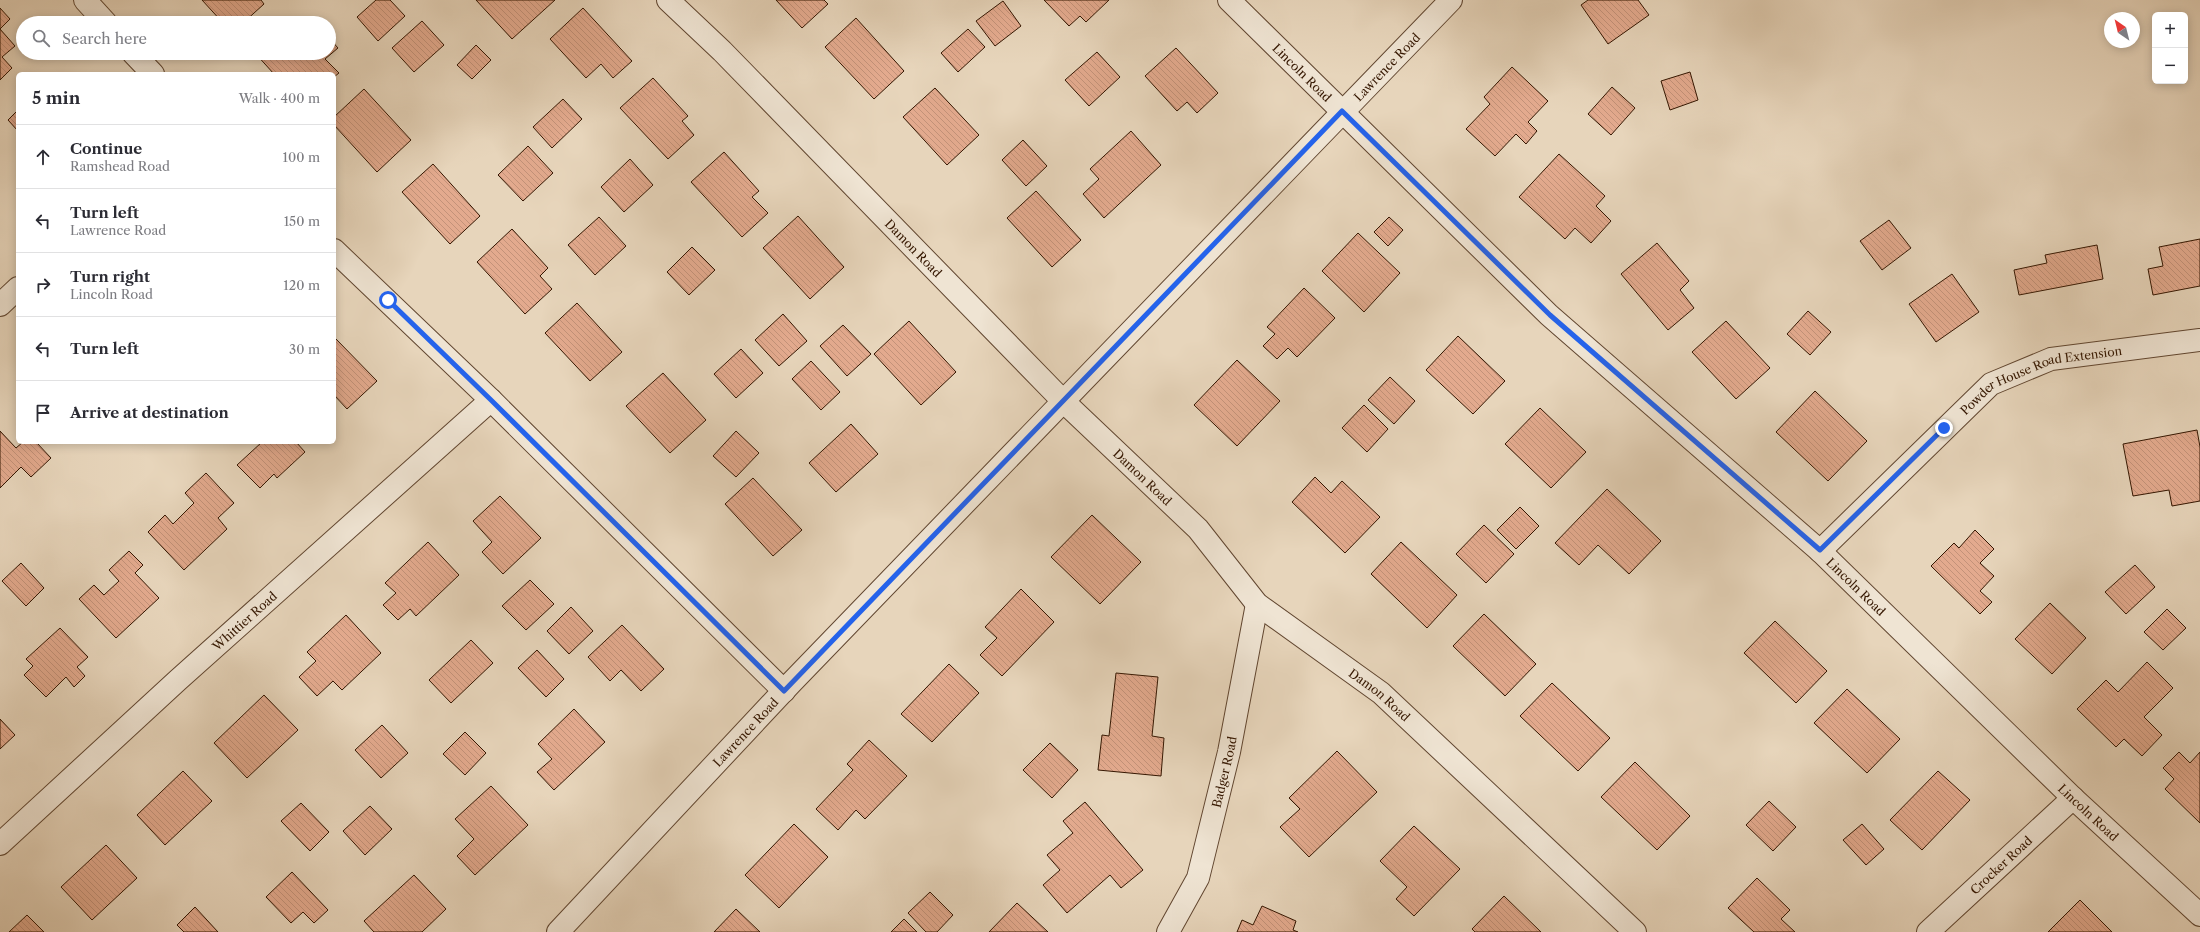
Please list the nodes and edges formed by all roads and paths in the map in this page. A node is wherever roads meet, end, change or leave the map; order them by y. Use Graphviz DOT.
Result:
graph roads {
  1 [pos="85,0"];
  2 [pos="668,0"];
  3 [pos="1229,0"];
  4 [pos="1451,0"];
  5 [pos="100,16"];
  6 [pos="140,60"];
  7 [pos="151,72"];
  8 [pos="1342,111"];
  9 [pos="336,252"];
  10 [pos="16,290"];
  11 [pos="0,305"];
  12 [pos="2200,340"];
  13 [pos="491,400"];
  14 [pos="1064,401"];
  15 [pos="1820,550"];
  16 [pos="1257,604"];
  17 [pos="784,691"];
  18 [pos="2073,798"];
  19 [pos="0,844"];
  20 [pos="2200,915"];
  21 [pos="558,932"];
  22 [pos="1168,932"];
  23 [pos="1635,932"];
  24 [pos="1928,932"];
  1 -- 5 [label="street"];
  2 -- 14 [label="street, Damon Road"];
  3 -- 8 [label="street, Lincoln Road"];
  4 -- 8 [label="street, Lawrence Road"];
  6 -- 7 [label="street"];
  8 -- 14 [label="street, Lawrence Road"];
  8 -- 15 [label="street, Lincoln Road"];
  9 -- 13 [label="street"];
  10 -- 11 [label="street"];
  12 -- 15 [label="street, Powder House Road Extension"];
  13 -- 17 [label="street"];
  13 -- 19 [label="street, Whittier Road"];
  14 -- 16 [label="street, Damon Road"];
  14 -- 17 [label="street, Lawrence Road"];
  15 -- 18 [label="street, Lincoln Road"];
  16 -- 22 [label="street, Badger Road"];
  16 -- 23 [label="street, Damon Road"];
  17 -- 21 [label="street, Lawrence Road"];
  18 -- 20 [label="street, Lincoln Road"];
  18 -- 24 [label="street, Crocker Road"];
}
